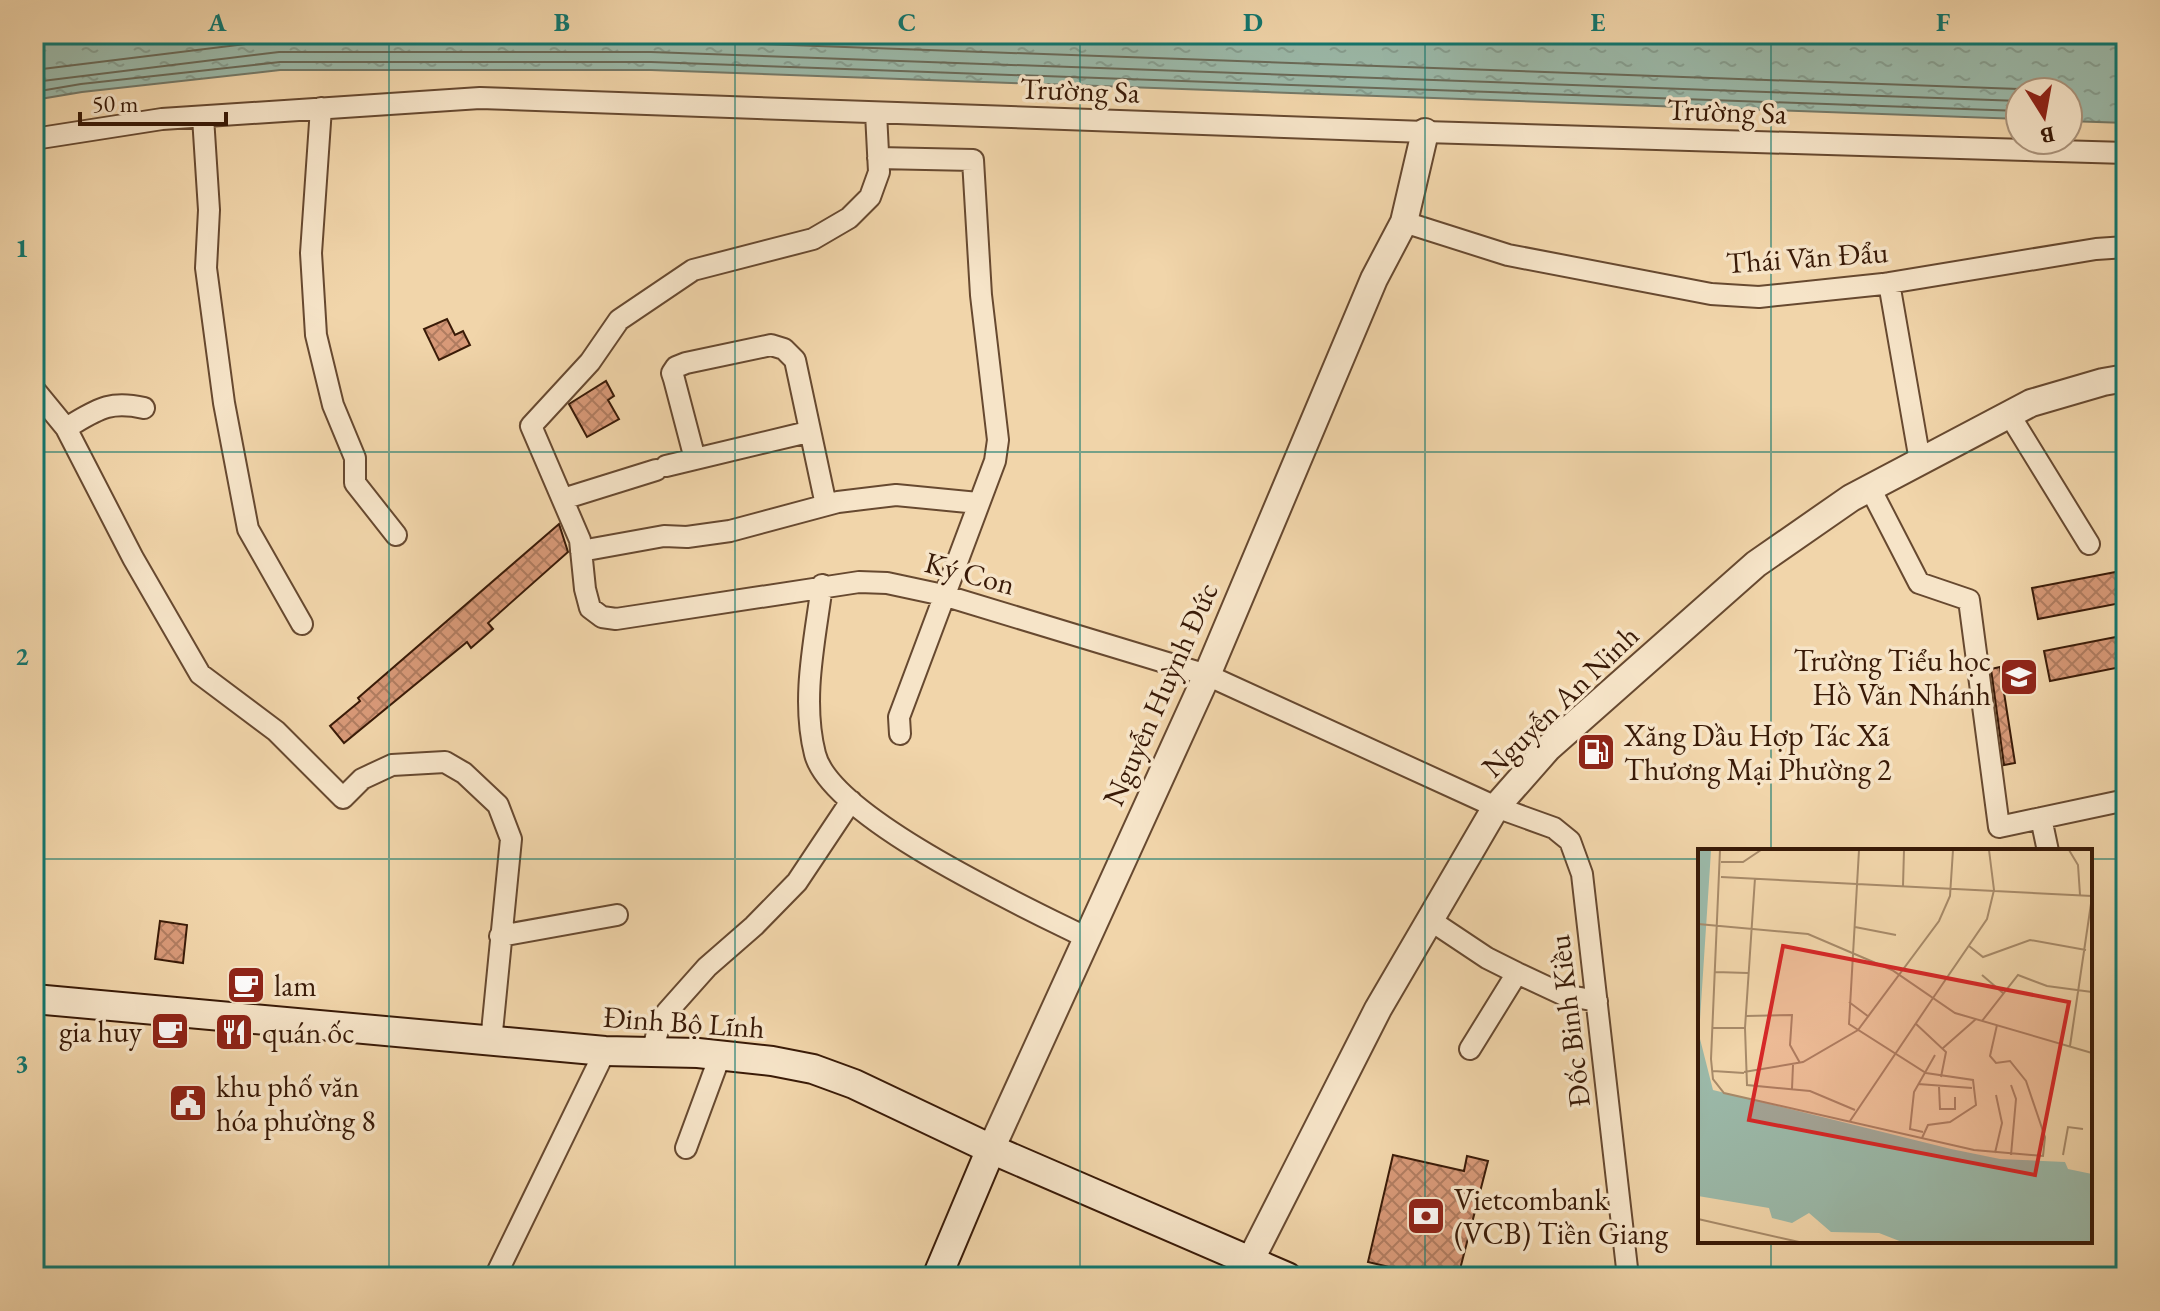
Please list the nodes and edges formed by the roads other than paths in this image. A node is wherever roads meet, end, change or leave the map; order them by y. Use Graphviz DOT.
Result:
graph roads {
  1 [pos="321,108"];
  2 [pos="876,113"];
  3 [pos="203,117"];
  4 [pos="1425,132"];
  5 [pos="34,139"];
  6 [pos="2126,153"];
  7 [pos="878,158"];
  8 [pos="1404,222"];
  9 [pos="2126,247"];
  10 [pos="1889,283"];
  11 [pos="2126,378"];
  12 [pos="34,389"];
  13 [pos="144,408"];
  14 [pos="2009,414"];
  15 [pos="66,428"];
  16 [pos="808,432"];
  17 [pos="695,459"];
  18 [pos="1920,461"];
  19 [pos="1870,488"];
  20 [pos="563,499"];
  21 [pos="978,503"];
  22 [pos="826,505"];
  23 [pos="396,535"];
  24 [pos="2089,544"];
  25 [pos="581,551"];
  26 [pos="822,585"];
  27 [pos="943,595"];
  28 [pos="302,624"];
  29 [pos="1207,675"];
  30 [pos="900,734"];
  31 [pos="2126,800"];
  32 [pos="851,801"];
  33 [pos="1496,807"];
  34 [pos="2041,818"];
  35 [pos="2048,849"];
  36 [pos="617,915"];
  37 [pos="1430,920"];
  38 [pos="500,936"];
  39 [pos="1087,938"];
  40 [pos="1517,973"];
  41 [pos="34,999"];
  42 [pos="1597,1001"];
  43 [pos="491,1042"];
  44 [pos="1470,1049"];
  45 [pos="605,1051"];
  46 [pos="652,1052"];
  47 [pos="720,1056"];
  48 [pos="686,1148"];
  49 [pos="991,1149"];
  50 [pos="1246,1270"];
  51 [pos="495,1277"];
  52 [pos="937,1277"];
  53 [pos="1287,1277"];
  54 [pos="1628,1277"];
  1 -- 2 [label="street, Trường Sa"];
  1 -- 3 [label="street, Trường Sa"];
  1 -- 23 [label="street"];
  2 -- 4 [label="street, Trường Sa"];
  2 -- 7 [label="street"];
  3 -- 5 [label="street, Trường Sa"];
  3 -- 28 [label="street"];
  4 -- 6 [label="street, Trường Sa"];
  4 -- 8 [label="street, Nguyễn Huỳnh Đức"];
  7 -- 20 [label="street, Ký Con"];
  7 -- 21 [label="street"];
  8 -- 10 [label="street, Thái Văn Đẩu"];
  8 -- 29 [label="street, Nguyễn Huỳnh Đức"];
  9 -- 10 [label="street, Thái Văn Đẩu"];
  10 -- 18 [label="street"];
  11 -- 14 [label="street, Nguyễn An Ninh"];
  12 -- 15 [label="street"];
  13 -- 15 [label="street"];
  14 -- 18 [label="street, Nguyễn An Ninh"];
  14 -- 24 [label="street"];
  15 -- 38 [label="street"];
  16 -- 17 [label="street"];
  16 -- 17 [label="street"];
  16 -- 22 [label="street"];
  17 -- 20 [label="street"];
  18 -- 19 [label="street, Nguyễn An Ninh"];
  19 -- 33 [label="street, Nguyễn An Ninh"];
  19 -- 34 [label="street"];
  20 -- 25 [label="street, Ký Con"];
  21 -- 22 [label="street"];
  21 -- 27 [label="street"];
  22 -- 25 [label="street"];
  25 -- 26 [label="street, Ký Con"];
  26 -- 27 [label="street, Ký Con"];
  26 -- 32 [label="street"];
  27 -- 29 [label="street, Ký Con"];
  27 -- 30 [label="street"];
  29 -- 33 [label="street, Ký Con"];
  29 -- 39 [label="street, Nguyễn Huỳnh Đức"];
  31 -- 34 [label="street"];
  32 -- 39 [label="street"];
  32 -- 46 [label="street"];
  33 -- 37 [label="street, Nguyễn An Ninh"];
  33 -- 42 [label="street, Đốc Binh Kiều"];
  34 -- 35 [label="street"];
  36 -- 38 [label="street"];
  37 -- 40 [label="street"];
  37 -- 50 [label="street, Nguyễn An Ninh"];
  38 -- 43 [label="street"];
  39 -- 49 [label="street, Nguyễn Huỳnh Đức"];
  40 -- 42 [label="street"];
  40 -- 44 [label="street"];
  41 -- 43 [label="main road, Đinh Bộ Lĩnh"];
  42 -- 54 [label="street, Đốc Binh Kiều"];
  43 -- 45 [label="main road, Đinh Bộ Lĩnh"];
  45 -- 46 [label="main road, Đinh Bộ Lĩnh"];
  45 -- 51 [label="street"];
  46 -- 47 [label="main road, Đinh Bộ Lĩnh"];
  47 -- 48 [label="street"];
  47 -- 49 [label="main road, Đinh Bộ Lĩnh"];
  49 -- 50 [label="main road, Đinh Bộ Lĩnh"];
  49 -- 52 [label="main road, Nguyễn Huỳnh Đức"];
  50 -- 53 [label="main road, Đinh Bộ Lĩnh"];
}
